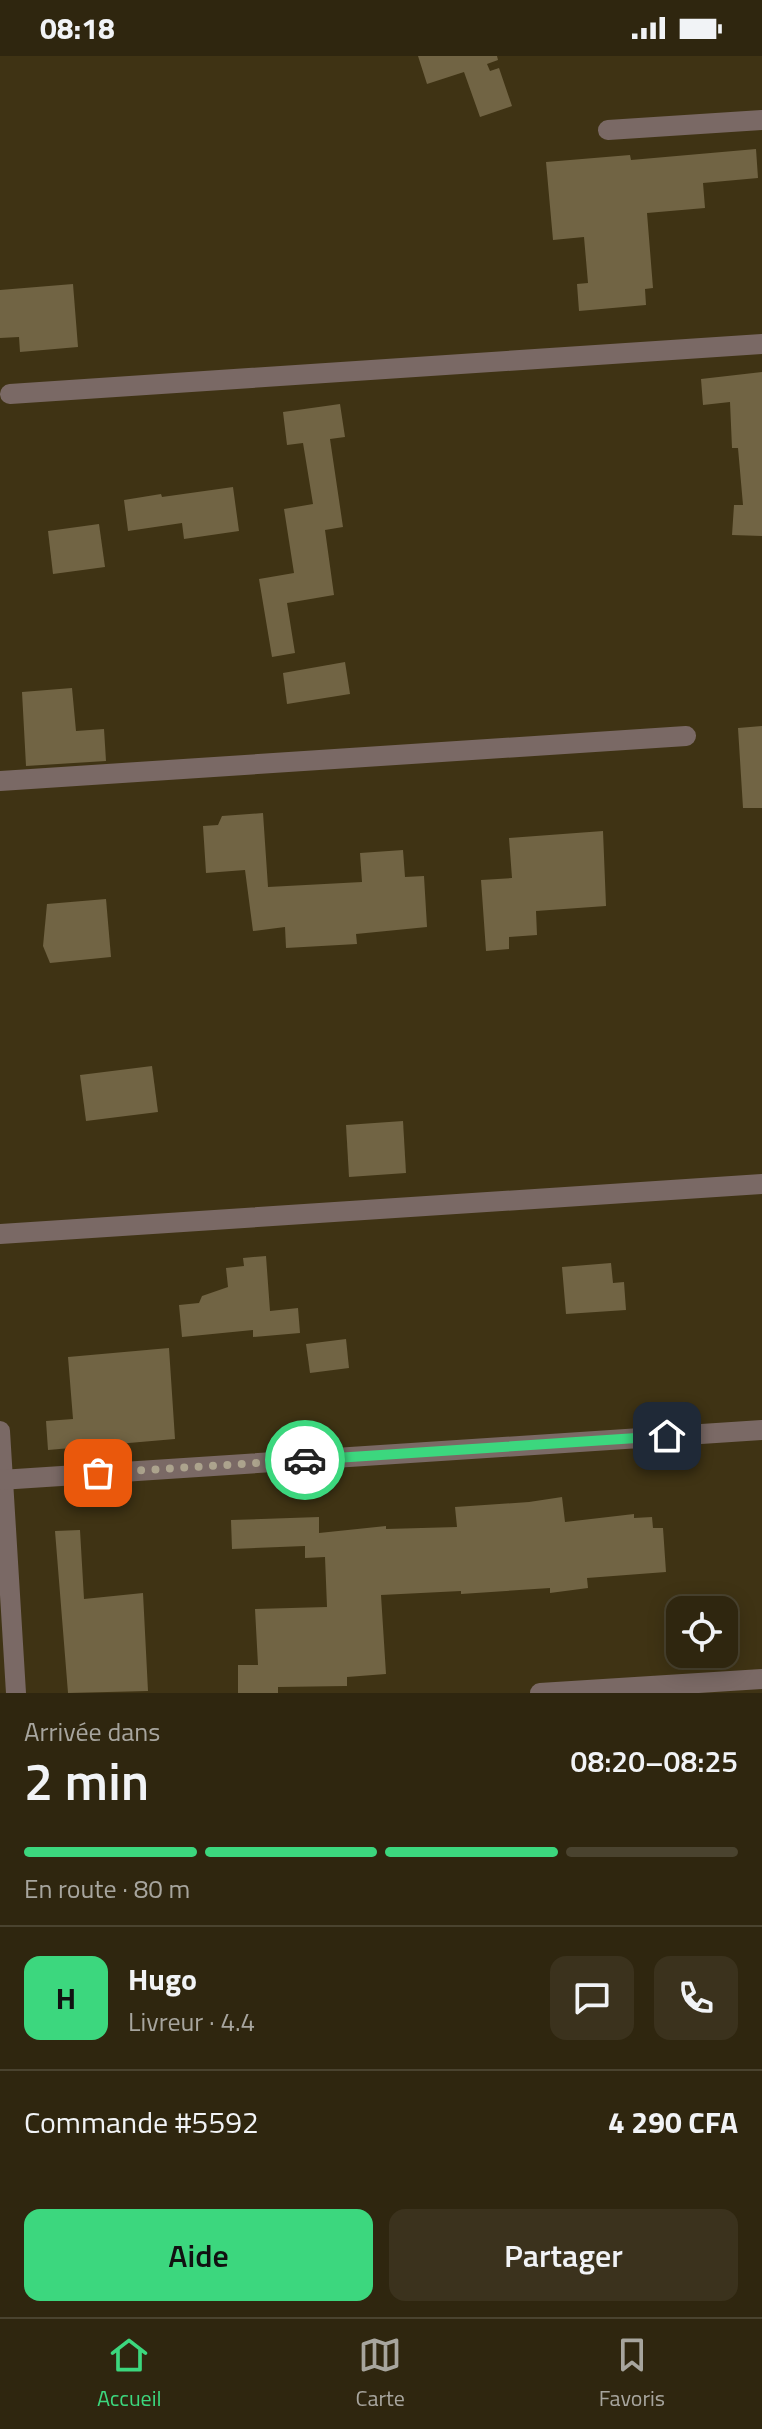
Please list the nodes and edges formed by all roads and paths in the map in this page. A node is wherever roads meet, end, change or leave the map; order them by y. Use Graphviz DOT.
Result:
graph roads {
  1 [pos="762,120"];
  2 [pos="608,130"];
  3 [pos="762,344"];
  4 [pos="10,394"];
  5 [pos="686,736"];
  6 [pos="0,781"];
  7 [pos="762,1184"];
  8 [pos="0,1234"];
  9 [pos="762,1430"];
  10 [pos="0,1431"];
  11 [pos="2,1480"];
  12 [pos="762,1679"];
  13 [pos="16,1693"];
  14 [pos="540,1693"];
  1 -- 2 [label="street"];
  3 -- 4 [label="street"];
  5 -- 6 [label="street"];
  7 -- 8 [label="street"];
  9 -- 11 [label="street"];
  10 -- 11 [label="street"];
  11 -- 13 [label="street"];
  12 -- 14 [label="street"];
}
